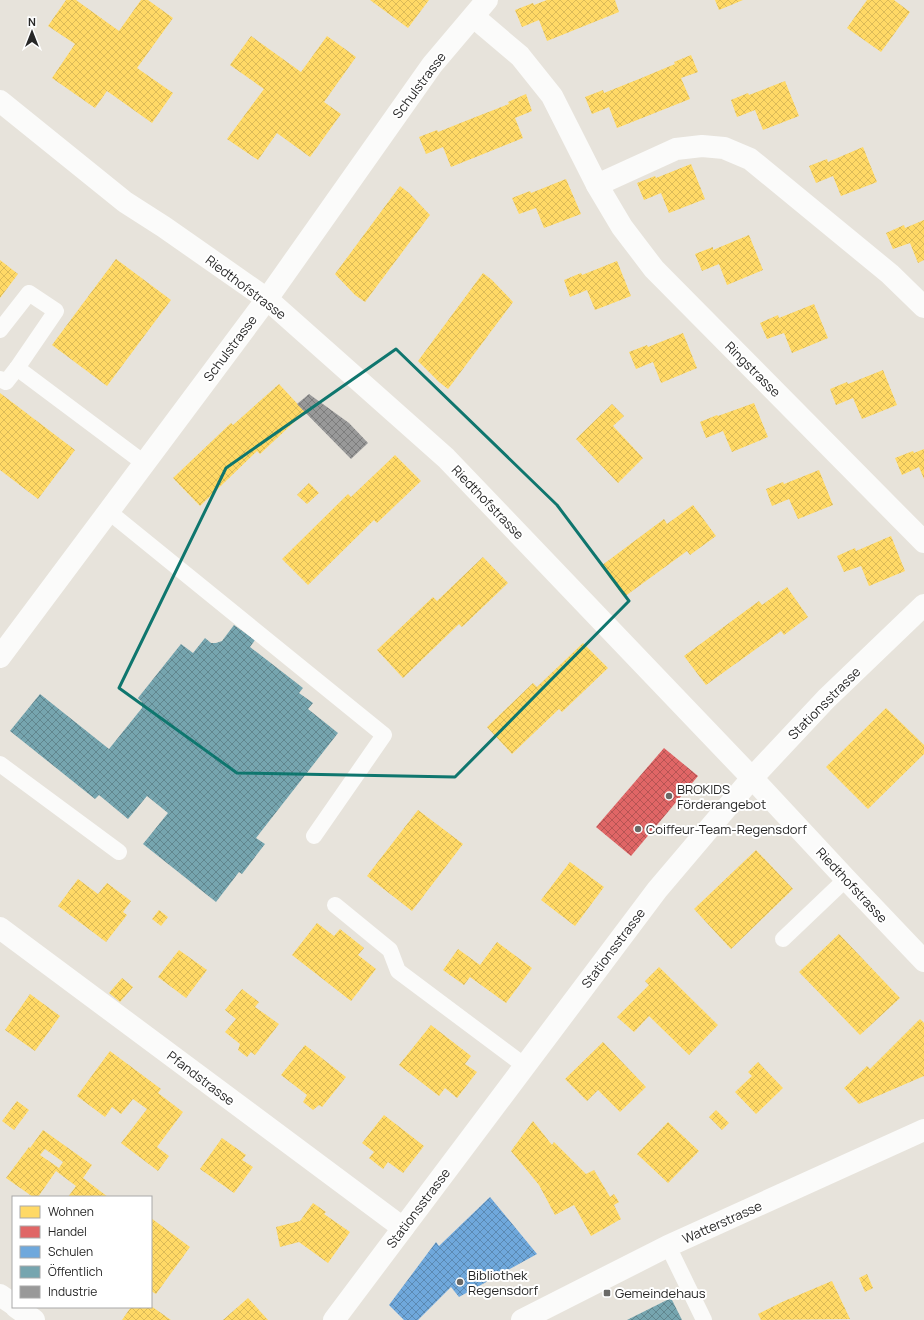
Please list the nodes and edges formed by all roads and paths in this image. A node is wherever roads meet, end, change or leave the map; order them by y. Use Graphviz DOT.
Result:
graph roads {
  1 [pos="481,8"];
  2 [pos="0,101"];
  3 [pos="597,185"];
  4 [pos="267,299"];
  5 [pos="924,308"];
  6 [pos="0,330"];
  7 [pos="17,368"];
  8 [pos="0,378"];
  9 [pos="144,463"];
  10 [pos="108,511"];
  11 [pos="924,542"];
  12 [pos="924,605"];
  13 [pos="0,657"];
  14 [pos="0,764"];
  15 [pos="752,778"];
  16 [pos="314,836"];
  17 [pos="119,852"];
  18 [pos="846,879"];
  19 [pos="335,905"];
  20 [pos="0,928"];
  21 [pos="783,939"];
  22 [pos="924,961"];
  23 [pos="525,1066"];
  24 [pos="924,1130"];
  25 [pos="403,1228"];
  26 [pos="668,1246"];
  27 [pos="0,1295"];
  28 [pos="12,1303"];
  29 [pos="17,1308"];
  30 [pos="34,1320"];
  31 [pos="334,1320"];
  32 [pos="522,1320"];
  33 [pos="704,1320"];
  1 -- 3 [label="street, Ringstrasse"];
  1 -- 4 [label="street, Schulstrasse"];
  2 -- 4 [label="street, Riedthofstrasse"];
  3 -- 5 [label="street"];
  3 -- 11 [label="street, Ringstrasse"];
  4 -- 9 [label="street, Schulstrasse"];
  4 -- 15 [label="street, Riedthofstrasse"];
  6 -- 7 [label="lane"];
  7 -- 8 [label="lane"];
  7 -- 9 [label="lane"];
  9 -- 10 [label="street, Schulstrasse"];
  10 -- 13 [label="street, Schulstrasse"];
  10 -- 16 [label="lane"];
  12 -- 15 [label="street, Stationsstrasse"];
  14 -- 17 [label="lane"];
  15 -- 18 [label="street, Riedthofstrasse"];
  15 -- 23 [label="street, Stationsstrasse"];
  18 -- 21 [label="lane"];
  18 -- 22 [label="street, Riedthofstrasse"];
  19 -- 23 [label="lane"];
  20 -- 25 [label="street, Pfandstrasse"];
  23 -- 25 [label="street, Stationsstrasse"];
  24 -- 26 [label="street, Watterstrasse"];
  25 -- 31 [label="street, Stationsstrasse"];
  26 -- 32 [label="street, Watterstrasse"];
  26 -- 33 [label="lane"];
  27 -- 28 [label="street"];
  29 -- 30 [label="street"];
}
